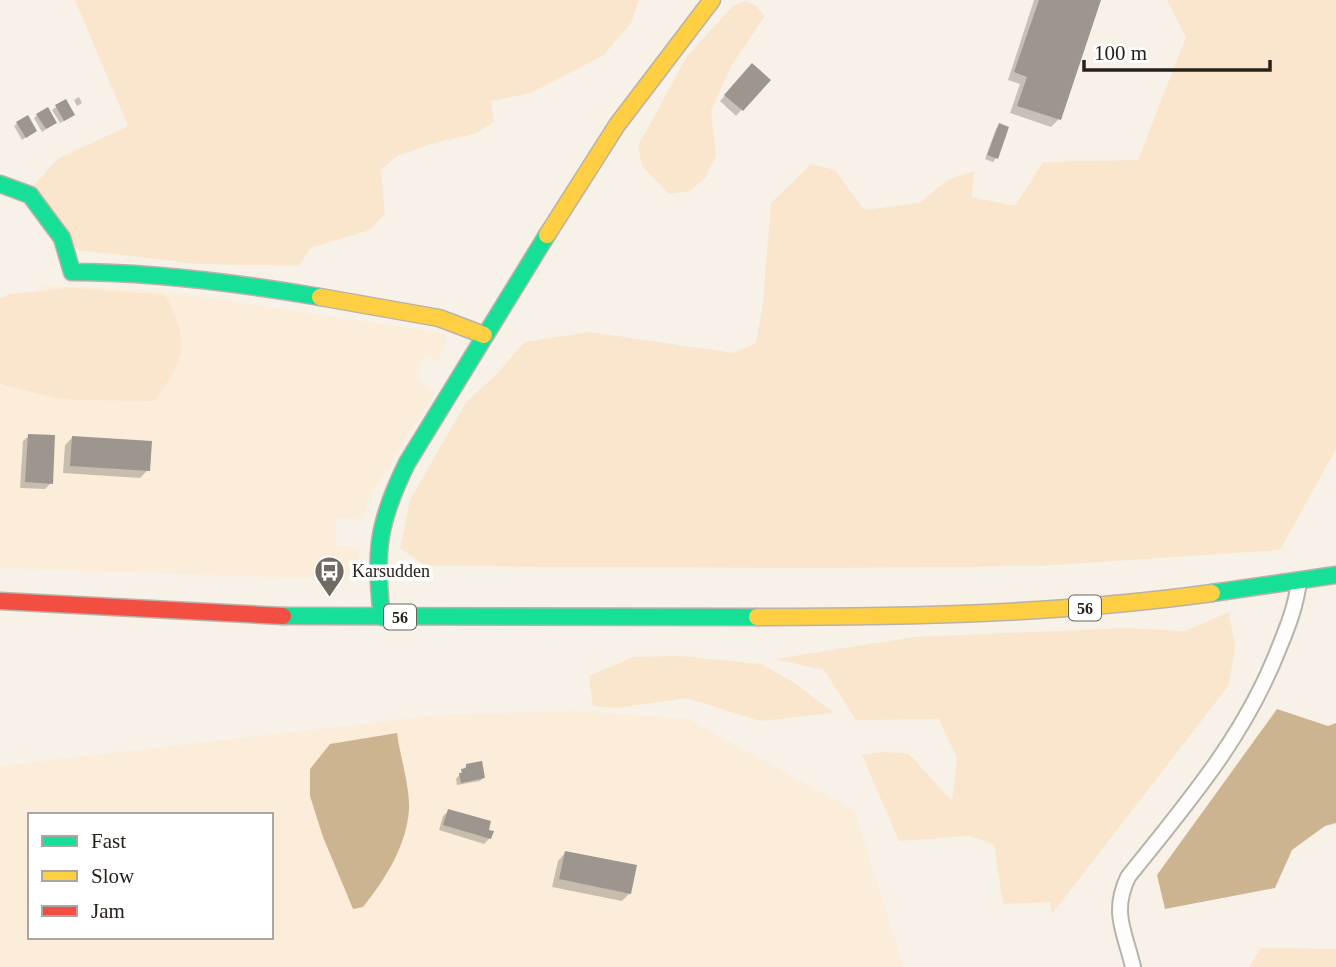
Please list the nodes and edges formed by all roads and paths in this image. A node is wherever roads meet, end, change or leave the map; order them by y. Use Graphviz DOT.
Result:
graph roads {
  1 [pos="712,0"];
  2 [pos="0,184"];
  3 [pos="484,335"];
  4 [pos="1336,575"];
  5 [pos="1299,581"];
  6 [pos="0,601"];
  7 [pos="382,617"];
  8 [pos="1133,967"];
  1 -- 3 [label="main road"];
  2 -- 3 [label="main road"];
  3 -- 7 [label="main road"];
  4 -- 5 [label="main road, 56"];
  5 -- 7 [label="main road, 56"];
  5 -- 8 [label="street"];
  6 -- 7 [label="main road, 56"];
}
